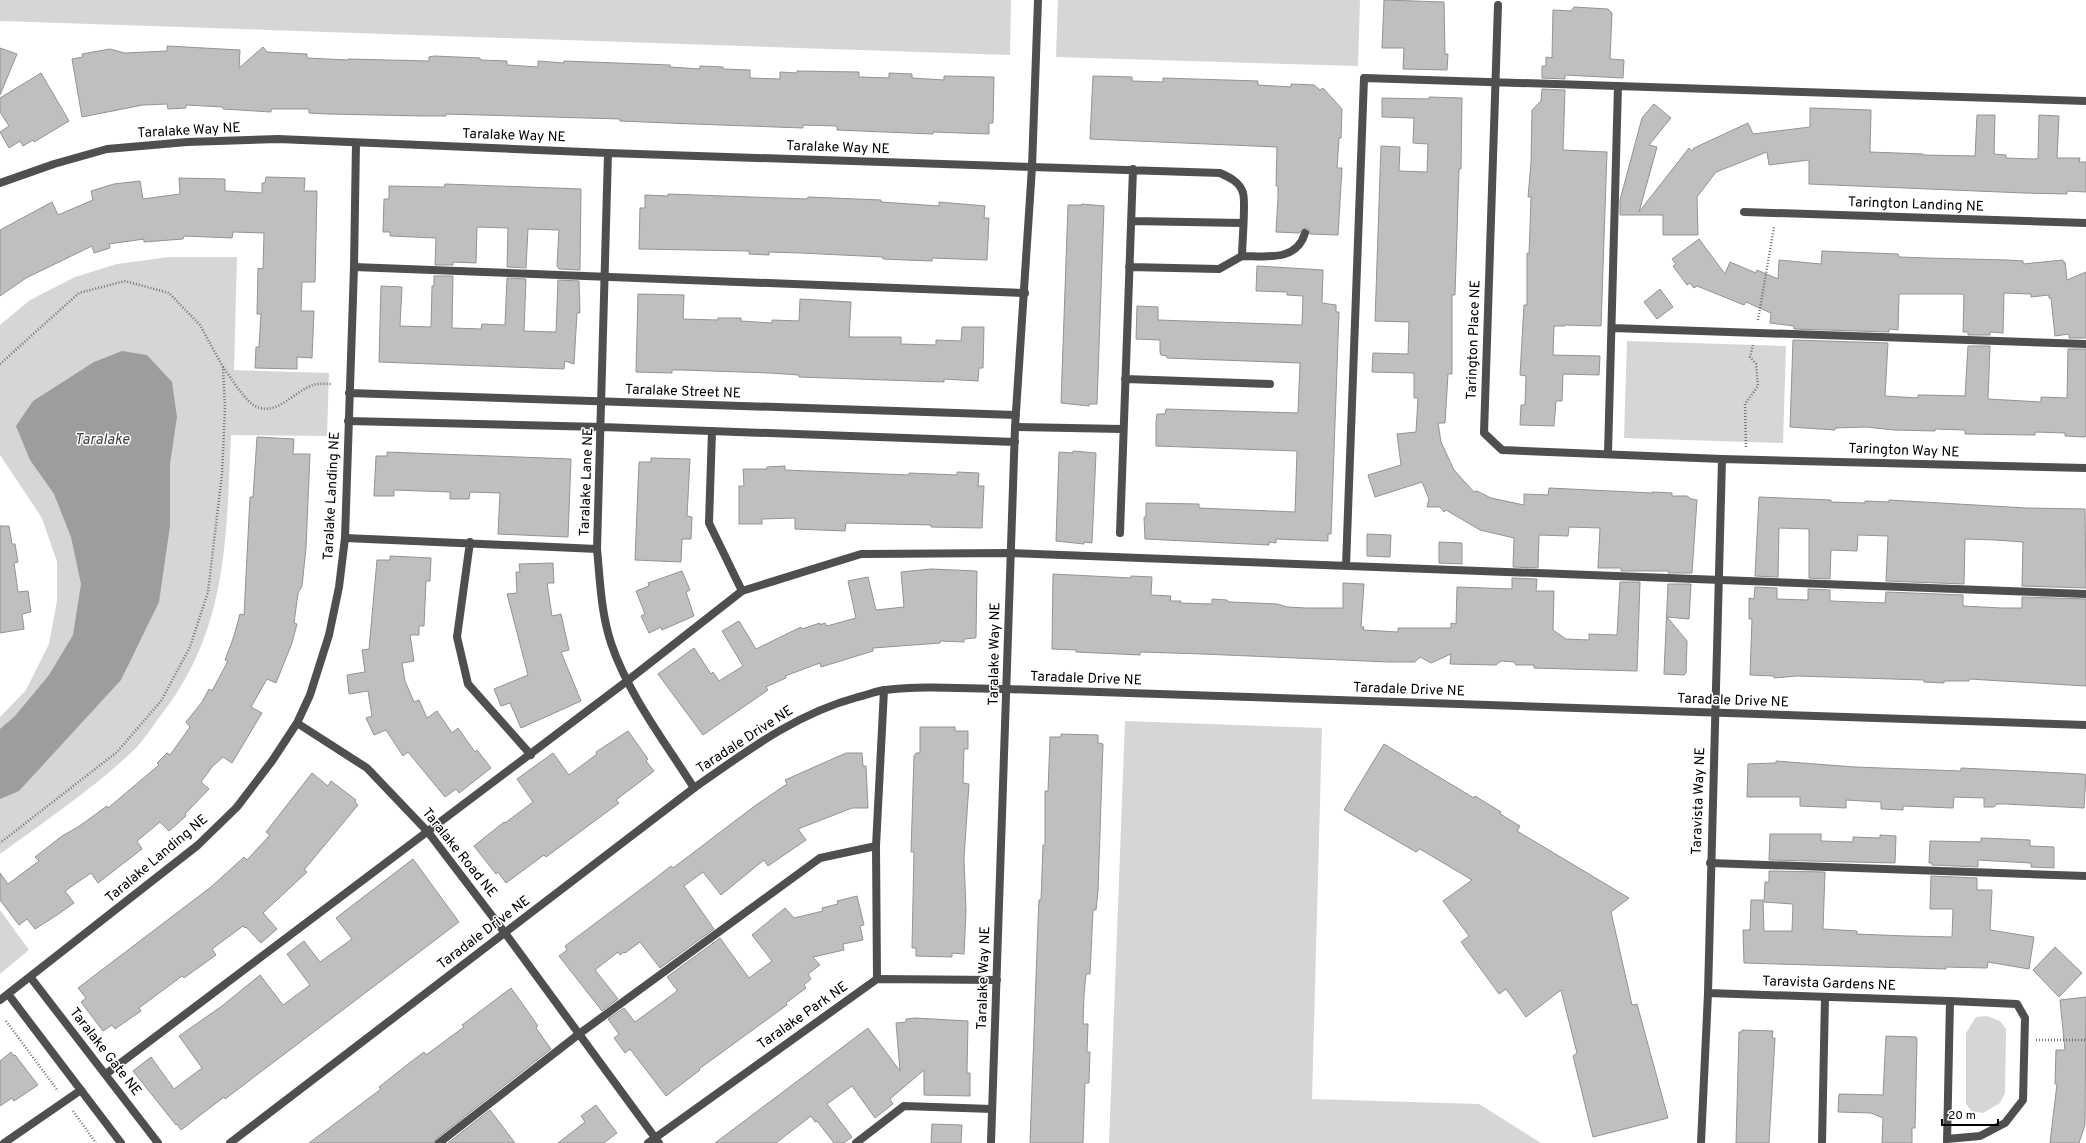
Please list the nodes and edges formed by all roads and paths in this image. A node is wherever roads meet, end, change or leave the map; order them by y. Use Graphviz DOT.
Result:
graph roads {
  1 [pos="1038,0"];
  2 [pos="1498,5"];
  3 [pos="1495,81"];
  4 [pos="1618,86"];
  5 [pos="2086,101"];
  6 [pos="356,143"];
  7 [pos="608,153"];
  8 [pos="1032,167"];
  9 [pos="1133,169"];
  10 [pos="0,183"];
  11 [pos="1744,212"];
  12 [pos="1131,221"];
  13 [pos="1242,223"];
  14 [pos="2086,223"];
  15 [pos="1305,233"];
  16 [pos="1242,256"];
  17 [pos="354,267"];
  18 [pos="1129,267"];
  19 [pos="606,276"];
  20 [pos="1025,293"];
  21 [pos="1612,328"];
  22 [pos="2086,344"];
  23 [pos="0,364"];
  24 [pos="223,367"];
  25 [pos="1125,379"];
  26 [pos="332,384"];
  27 [pos="1270,384"];
  28 [pos="349,394"];
  29 [pos="602,402"];
  30 [pos="1016,415"];
  31 [pos="348,422"];
  32 [pos="602,427"];
  33 [pos="1015,427"];
  34 [pos="1124,429"];
  35 [pos="712,431"];
  36 [pos="1015,442"];
  37 [pos="1608,453"];
  38 [pos="1722,459"];
  39 [pos="2086,468"];
  40 [pos="1120,533"];
  41 [pos="345,538"];
  42 [pos="470,542"];
  43 [pos="597,549"];
  44 [pos="1011,553"];
  45 [pos="1346,566"];
  46 [pos="1720,581"];
  47 [pos="742,590"];
  48 [pos="2086,594"];
  49 [pos="627,681"];
  50 [pos="1006,689"];
  51 [pos="884,690"];
  52 [pos="1715,714"];
  53 [pos="297,723"];
  54 [pos="2086,725"];
  55 [pos="530,754"];
  56 [pos="694,788"];
  57 [pos="428,832"];
  58 [pos="0,842"];
  59 [pos="876,846"];
  60 [pos="1710,863"];
  61 [pos="2086,876"];
  62 [pos="506,933"];
  63 [pos="31,978"];
  64 [pos="877,979"];
  65 [pos="997,980"];
  66 [pos="1708,993"];
  67 [pos="8,994"];
  68 [pos="1825,997"];
  69 [pos="0,1000"];
  70 [pos="1950,1001"];
  71 [pos="6,1021"];
  72 [pos="579,1034"];
  73 [pos="2026,1040"];
  74 [pos="2086,1040"];
  75 [pos="106,1074"];
  76 [pos="81,1090"];
  77 [pos="66,1101"];
  78 [pos="992,1109"];
  79 [pos="657,1140"];
  80 [pos="1947,1141"];
  81 [pos="4,1143"];
  82 [pos="96,1143"];
  83 [pos="122,1143"];
  84 [pos="158,1143"];
  85 [pos="230,1143"];
  86 [pos="439,1143"];
  87 [pos="648,1143"];
  88 [pos="856,1143"];
  89 [pos="991,1143"];
  90 [pos="1702,1143"];
  91 [pos="1822,1143"];
  1 -- 8 [label="street, Taralake Way NE"];
  2 -- 3 [label="street, Tarington Place NE"];
  3 -- 4 [label="street"];
  3 -- 37 [label="street, Tarington Place NE"];
  3 -- 45 [label="street"];
  4 -- 5 [label="street"];
  4 -- 21 [label="street"];
  6 -- 7 [label="street, Taralake Way NE"];
  6 -- 10 [label="street, Taralake Way NE"];
  6 -- 17 [label="street, Taralake Landing NE"];
  7 -- 8 [label="street, Taralake Way NE"];
  7 -- 19 [label="street, Taralake Lane NE"];
  8 -- 9 [label="street"];
  8 -- 20 [label="street, Taralake Way NE"];
  9 -- 12 [label="street"];
  9 -- 13 [label="street"];
  11 -- 14 [label="street, Tarington Landing NE"];
  12 -- 13 [label="street"];
  12 -- 18 [label="street"];
  13 -- 16 [label="street"];
  15 -- 16 [label="street"];
  16 -- 18 [label="street"];
  17 -- 19 [label="street"];
  17 -- 28 [label="street, Taralake Landing NE"];
  18 -- 25 [label="street"];
  19 -- 20 [label="street"];
  19 -- 29 [label="street, Taralake Lane NE"];
  20 -- 30 [label="street, Taralake Way NE"];
  21 -- 22 [label="street"];
  21 -- 37 [label="street"];
  23 -- 24 [label="path"];
  24 -- 26 [label="path"];
  24 -- 58 [label="path"];
  25 -- 27 [label="street"];
  25 -- 34 [label="street"];
  28 -- 29 [label="street, Taralake Street NE"];
  28 -- 31 [label="street, Taralake Landing NE"];
  29 -- 30 [label="street, Taralake Street NE"];
  29 -- 32 [label="street, Taralake Lane NE"];
  30 -- 33 [label="street, Taralake Way NE"];
  31 -- 32 [label="street"];
  31 -- 41 [label="street, Taralake Landing NE"];
  32 -- 35 [label="street"];
  32 -- 43 [label="street, Taralake Lane NE"];
  33 -- 34 [label="street"];
  33 -- 36 [label="street, Taralake Way NE"];
  34 -- 40 [label="street"];
  35 -- 36 [label="street"];
  35 -- 47 [label="street"];
  36 -- 44 [label="street, Taralake Way NE"];
  37 -- 38 [label="street, Tarington Place NE"];
  38 -- 39 [label="street, Tarington Way NE"];
  38 -- 46 [label="street, Taravista Way NE"];
  41 -- 42 [label="street"];
  41 -- 53 [label="street, Taralake Landing NE"];
  42 -- 43 [label="street"];
  42 -- 55 [label="street"];
  43 -- 49 [label="street, Taralake Lane NE"];
  44 -- 45 [label="street"];
  44 -- 47 [label="street"];
  44 -- 50 [label="street, Taralake Way NE"];
  45 -- 46 [label="street"];
  46 -- 48 [label="street"];
  46 -- 52 [label="street, Taravista Way NE"];
  47 -- 49 [label="street"];
  49 -- 55 [label="street"];
  49 -- 56 [label="street, Taralake Lane NE"];
  50 -- 51 [label="street, Taradale Drive NE"];
  50 -- 52 [label="street, Taradale Drive NE"];
  50 -- 65 [label="street, Taralake Way NE"];
  51 -- 56 [label="street, Taradale Drive NE"];
  51 -- 59 [label="street"];
  52 -- 54 [label="street, Taradale Drive NE"];
  52 -- 60 [label="street, Taravista Way NE"];
  53 -- 57 [label="street, Taralake Road NE"];
  53 -- 63 [label="street, Taralake Landing NE"];
  55 -- 57 [label="street"];
  56 -- 62 [label="street, Taradale Drive NE"];
  57 -- 62 [label="street, Taralake Road NE"];
  57 -- 75 [label="street"];
  59 -- 64 [label="street"];
  59 -- 72 [label="street"];
  60 -- 61 [label="street"];
  60 -- 66 [label="street, Taravista Way NE"];
  62 -- 72 [label="street, Taralake Road NE"];
  62 -- 85 [label="street, Taradale Drive NE"];
  63 -- 67 [label="street, Taralake Landing NE"];
  63 -- 75 [label="street, Taralake Gate NE"];
  64 -- 65 [label="street"];
  64 -- 79 [label="street, Taralake Park NE"];
  65 -- 78 [label="street, Taralake Way NE"];
  66 -- 68 [label="street, Taravista Gardens NE"];
  66 -- 90 [label="street, Taravista Way NE"];
  67 -- 69 [label="street, Taralake Landing NE"];
  67 -- 76 [label="street"];
  68 -- 70 [label="street, Taravista Gardens NE"];
  68 -- 91 [label="street"];
  70 -- 73 [label="street, Taravista Gardens NE"];
  70 -- 80 [label="street, Taravista Gardens NE"];
  71 -- 77 [label="path"];
  72 -- 79 [label="street, Taralake Road NE"];
  72 -- 86 [label="street"];
  73 -- 74 [label="path"];
  73 -- 80 [label="street, Taravista Gardens NE"];
  75 -- 84 [label="street, Taralake Gate NE"];
  76 -- 77 [label="street"];
  76 -- 83 [label="street"];
  77 -- 81 [label="street"];
  77 -- 82 [label="path"];
  78 -- 88 [label="street"];
  78 -- 89 [label="street, Taralake Way NE"];
  79 -- 87 [label="street, Taralake Park NE"];
}
